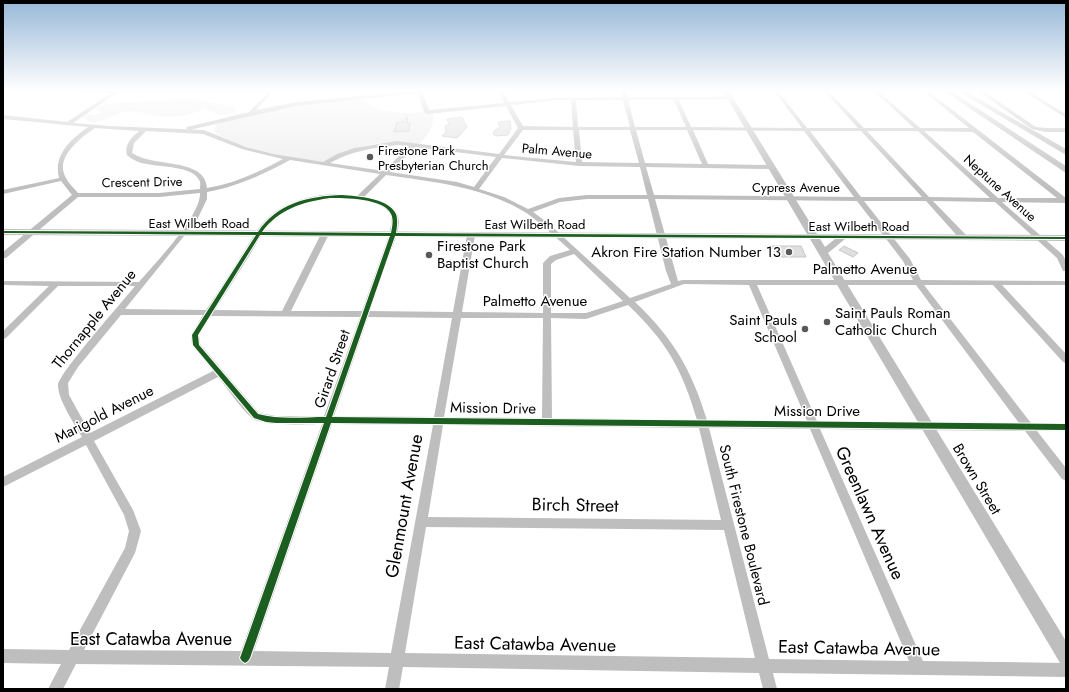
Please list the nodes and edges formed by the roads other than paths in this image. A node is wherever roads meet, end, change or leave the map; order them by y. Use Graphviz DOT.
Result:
graph roads {
  1 [pos="71,123"];
  2 [pos="209,123"];
  3 [pos="216,123"];
  4 [pos="519,123"];
  5 [pos="576,123"];
  6 [pos="632,123"];
  7 [pos="687,123"];
  8 [pos="746,123"];
  9 [pos="802,123"];
  10 [pos="857,123"];
  11 [pos="912,123"];
  12 [pos="967,123"];
  13 [pos="996,123"];
  14 [pos="1002,123"];
  15 [pos="1022,123"];
  16 [pos="1027,123"];
  17 [pos="94,126"];
  18 [pos="522,128"];
  19 [pos="576,128"];
  20 [pos="633,128"];
  21 [pos="689,129"];
  22 [pos="749,129"];
  23 [pos="144,130"];
  24 [pos="178,130"];
  25 [pos="807,130"];
  26 [pos="863,130"];
  27 [pos="919,130"];
  28 [pos="976,130"];
  29 [pos="1066,130"];
  30 [pos="1037,131"];
  31 [pos="211,134"];
  32 [pos="414,145"];
  33 [pos="1066,150"];
  34 [pos="500,156"];
  35 [pos="288,159"];
  36 [pos="1066,161"];
  37 [pos="323,164"];
  38 [pos="579,164"];
  39 [pos="642,166"];
  40 [pos="706,167"];
  41 [pos="771,167"];
  42 [pos="1066,170"];
  43 [pos="385,173"];
  44 [pos="63,179"];
  45 [pos="476,189"];
  46 [pos="3,192"];
  47 [pos="204,192"];
  48 [pos="76,195"];
  49 [pos="359,198"];
  50 [pos="651,198"];
  51 [pos="790,199"];
  52 [pos="860,199"];
  53 [pos="928,200"];
  54 [pos="996,200"];
  55 [pos="1065,201"];
  56 [pos="528,211"];
  57 [pos="3,232"];
  58 [pos="31,232"];
  59 [pos="182,234"];
  60 [pos="260,234"];
  61 [pos="325,234"];
  62 [pos="392,234"];
  63 [pos="471,235"];
  64 [pos="559,235"];
  65 [pos="660,236"];
  66 [pos="813,236"];
  67 [pos="843,237"];
  68 [pos="889,237"];
  69 [pos="963,237"];
  70 [pos="1038,238"];
  71 [pos="1066,238"];
  72 [pos="576,251"];
  73 [pos="823,253"];
  74 [pos="3,256"];
  75 [pos="1066,269"];
  76 [pos="3,283"];
  77 [pos="56,283"];
  78 [pos="752,283"];
  79 [pos="841,283"];
  80 [pos="141,284"];
  81 [pos="676,284"];
  82 [pos="919,284"];
  83 [pos="996,284"];
  84 [pos="1066,284"];
  85 [pos="630,301"];
  86 [pos="118,312"];
  87 [pos="208,314"];
  88 [pos="285,314"];
  89 [pos="365,314"];
  90 [pos="456,315"];
  91 [pos="547,316"];
  92 [pos="3,336"];
  93 [pos="1066,360"];
  94 [pos="218,373"];
  95 [pos="328,420"];
  96 [pos="438,421"];
  97 [pos="547,422"];
  98 [pos="703,424"];
  99 [pos="812,424"];
  100 [pos="926,425"];
  101 [pos="1028,426"];
  102 [pos="1066,427"];
  103 [pos="89,439"];
  104 [pos="1066,476"];
  105 [pos="3,482"];
  106 [pos="421,522"];
  107 [pos="728,525"];
  108 [pos="3,656"];
  109 [pos="1066,657"];
  110 [pos="73,658"];
  111 [pos="245,658"];
  112 [pos="397,661"];
  113 [pos="764,666"];
  114 [pos="919,668"];
  115 [pos="1066,670"];
  116 [pos="55,689"];
  117 [pos="392,689"];
  118 [pos="770,689"];
  1 -- 17 [label="street"];
  2 -- 24 [label="street"];
  3 -- 31 [label="street"];
  4 -- 18 [label="street"];
  5 -- 19 [label="street"];
  6 -- 20 [label="street"];
  7 -- 21 [label="street"];
  8 -- 22 [label="main road, Brown Street"];
  9 -- 25 [label="street"];
  10 -- 26 [label="street"];
  11 -- 27 [label="street, Neptune Avenue"];
  12 -- 28 [label="street"];
  13 -- 42 [label="highway"];
  14 -- 36 [label="highway"];
  15 -- 30 [label="highway"];
  16 -- 30 [label="street"];
  17 -- 23 [label="street"];
  17 -- 44 [label="street"];
  18 -- 19 [label="street"];
  18 -- 34 [label="street"];
  19 -- 20 [label="street"];
  19 -- 38 [label="street"];
  20 -- 21 [label="street"];
  20 -- 39 [label="street"];
  21 -- 22 [label="street"];
  21 -- 40 [label="street"];
  22 -- 25 [label="street"];
  22 -- 41 [label="main road, Brown Street"];
  23 -- 24 [label="street"];
  23 -- 47 [label="street"];
  24 -- 31 [label="street, South Firestone Boulevard"];
  25 -- 26 [label="street"];
  25 -- 52 [label="street"];
  26 -- 27 [label="street"];
  26 -- 53 [label="street"];
  27 -- 28 [label="street"];
  27 -- 54 [label="street, Neptune Avenue"];
  28 -- 55 [label="street"];
  29 -- 30 [label="street"];
  30 -- 33 [label="highway"];
  31 -- 35 [label="street, South Firestone Boulevard"];
  32 -- 34 [label="street, Palm Avenue"];
  32 -- 37 [label="street, Palm Avenue"];
  32 -- 43 [label="street"];
  34 -- 38 [label="street, Palm Avenue"];
  34 -- 45 [label="street"];
  35 -- 37 [label="street, South Firestone Boulevard"];
  35 -- 47 [label="street, Crescent Drive"];
  37 -- 43 [label="street, South Firestone Boulevard"];
  38 -- 39 [label="street, Palm Avenue"];
  39 -- 40 [label="street, Palm Avenue"];
  39 -- 50 [label="street"];
  40 -- 41 [label="street, Palm Avenue"];
  41 -- 51 [label="main road, Brown Street"];
  43 -- 45 [label="street, South Firestone Boulevard"];
  43 -- 49 [label="street"];
  44 -- 46 [label="street"];
  44 -- 48 [label="street"];
  45 -- 56 [label="street, South Firestone Boulevard"];
  47 -- 48 [label="street, Crescent Drive"];
  47 -- 59 [label="street, Thornapple Avenue"];
  48 -- 58 [label="street"];
  49 -- 60 [label="street, Mission Drive"];
  49 -- 62 [label="street, Girard Street"];
  50 -- 51 [label="street, Cypress Avenue"];
  50 -- 56 [label="street, Cypress Avenue"];
  50 -- 65 [label="street"];
  51 -- 52 [label="street, Cypress Avenue"];
  51 -- 66 [label="main road, Brown Street"];
  52 -- 53 [label="street, Cypress Avenue"];
  52 -- 68 [label="street"];
  53 -- 54 [label="street, Cypress Avenue"];
  53 -- 69 [label="street"];
  54 -- 55 [label="street, Cypress Avenue"];
  54 -- 70 [label="street, Neptune Avenue"];
  56 -- 64 [label="street, South Firestone Boulevard"];
  57 -- 58 [label="main road, East Wilbeth Road"];
  58 -- 59 [label="main road, East Wilbeth Road"];
  58 -- 74 [label="street"];
  59 -- 60 [label="main road, East Wilbeth Road"];
  59 -- 80 [label="street, Thornapple Avenue"];
  60 -- 61 [label="main road, East Wilbeth Road"];
  60 -- 87 [label="street, Mission Drive"];
  61 -- 62 [label="main road, East Wilbeth Road"];
  61 -- 88 [label="street"];
  62 -- 63 [label="main road, East Wilbeth Road"];
  62 -- 89 [label="street, Girard Street"];
  63 -- 64 [label="main road, East Wilbeth Road"];
  63 -- 90 [label="street, Glenmount Avenue"];
  64 -- 65 [label="main road, East Wilbeth Road"];
  64 -- 72 [label="street, South Firestone Boulevard"];
  65 -- 66 [label="main road, East Wilbeth Road"];
  65 -- 81 [label="street"];
  66 -- 67 [label="main road, East Wilbeth Road"];
  66 -- 73 [label="main road, Brown Street"];
  67 -- 68 [label="main road, East Wilbeth Road"];
  67 -- 73 [label="main road"];
  68 -- 69 [label="main road, East Wilbeth Road"];
  68 -- 82 [label="street"];
  69 -- 70 [label="main road, East Wilbeth Road"];
  70 -- 71 [label="main road, East Wilbeth Road"];
  70 -- 75 [label="street, Neptune Avenue"];
  72 -- 85 [label="street, South Firestone Boulevard"];
  72 -- 91 [label="street"];
  73 -- 79 [label="main road, Brown Street"];
  76 -- 77 [label="street"];
  77 -- 80 [label="street"];
  77 -- 92 [label="street"];
  78 -- 79 [label="street, Palmetto Avenue"];
  78 -- 81 [label="street, Palmetto Avenue"];
  78 -- 99 [label="street, Greenlawn Avenue"];
  79 -- 82 [label="street, Palmetto Avenue"];
  79 -- 100 [label="main road, Brown Street"];
  80 -- 86 [label="street, Thornapple Avenue"];
  81 -- 85 [label="street, Palmetto Avenue"];
  82 -- 83 [label="street, Palmetto Avenue"];
  82 -- 101 [label="street"];
  83 -- 84 [label="street, Palmetto Avenue"];
  83 -- 93 [label="street"];
  85 -- 91 [label="street, Palmetto Avenue"];
  85 -- 98 [label="street, South Firestone Boulevard"];
  86 -- 87 [label="street, Palmetto Avenue"];
  86 -- 103 [label="street, Thornapple Avenue"];
  87 -- 88 [label="street, Palmetto Avenue"];
  87 -- 94 [label="street, Mission Drive"];
  88 -- 89 [label="street, Palmetto Avenue"];
  89 -- 90 [label="street, Palmetto Avenue"];
  89 -- 95 [label="street, Girard Street"];
  90 -- 91 [label="street, Palmetto Avenue"];
  90 -- 96 [label="street, Glenmount Avenue"];
  91 -- 97 [label="street"];
  94 -- 95 [label="street, Mission Drive"];
  94 -- 103 [label="street, Marigold Avenue"];
  95 -- 96 [label="street, Mission Drive"];
  95 -- 111 [label="street, Girard Street"];
  96 -- 97 [label="street, Mission Drive"];
  96 -- 106 [label="street, Glenmount Avenue"];
  97 -- 98 [label="street, Mission Drive"];
  98 -- 99 [label="street, Mission Drive"];
  98 -- 107 [label="street, South Firestone Boulevard"];
  99 -- 100 [label="street, Mission Drive"];
  99 -- 114 [label="street, Greenlawn Avenue"];
  100 -- 101 [label="street, Mission Drive"];
  100 -- 109 [label="main road, Brown Street"];
  101 -- 102 [label="street, Mission Drive"];
  101 -- 104 [label="street"];
  103 -- 105 [label="street, Marigold Avenue"];
  103 -- 110 [label="street, Thornapple Avenue"];
  106 -- 107 [label="street, Birch Street"];
  106 -- 112 [label="street, Glenmount Avenue"];
  107 -- 113 [label="street, South Firestone Boulevard"];
  108 -- 110 [label="street, East Catawba Avenue"];
  110 -- 111 [label="street, East Catawba Avenue"];
  110 -- 116 [label="street, Thornapple Avenue"];
  111 -- 112 [label="street, East Catawba Avenue"];
  112 -- 113 [label="street, East Catawba Avenue"];
  112 -- 117 [label="street, Glenmount Avenue"];
  113 -- 114 [label="street, East Catawba Avenue"];
  113 -- 118 [label="street, South Firestone Boulevard"];
  114 -- 115 [label="street, East Catawba Avenue"];
}
